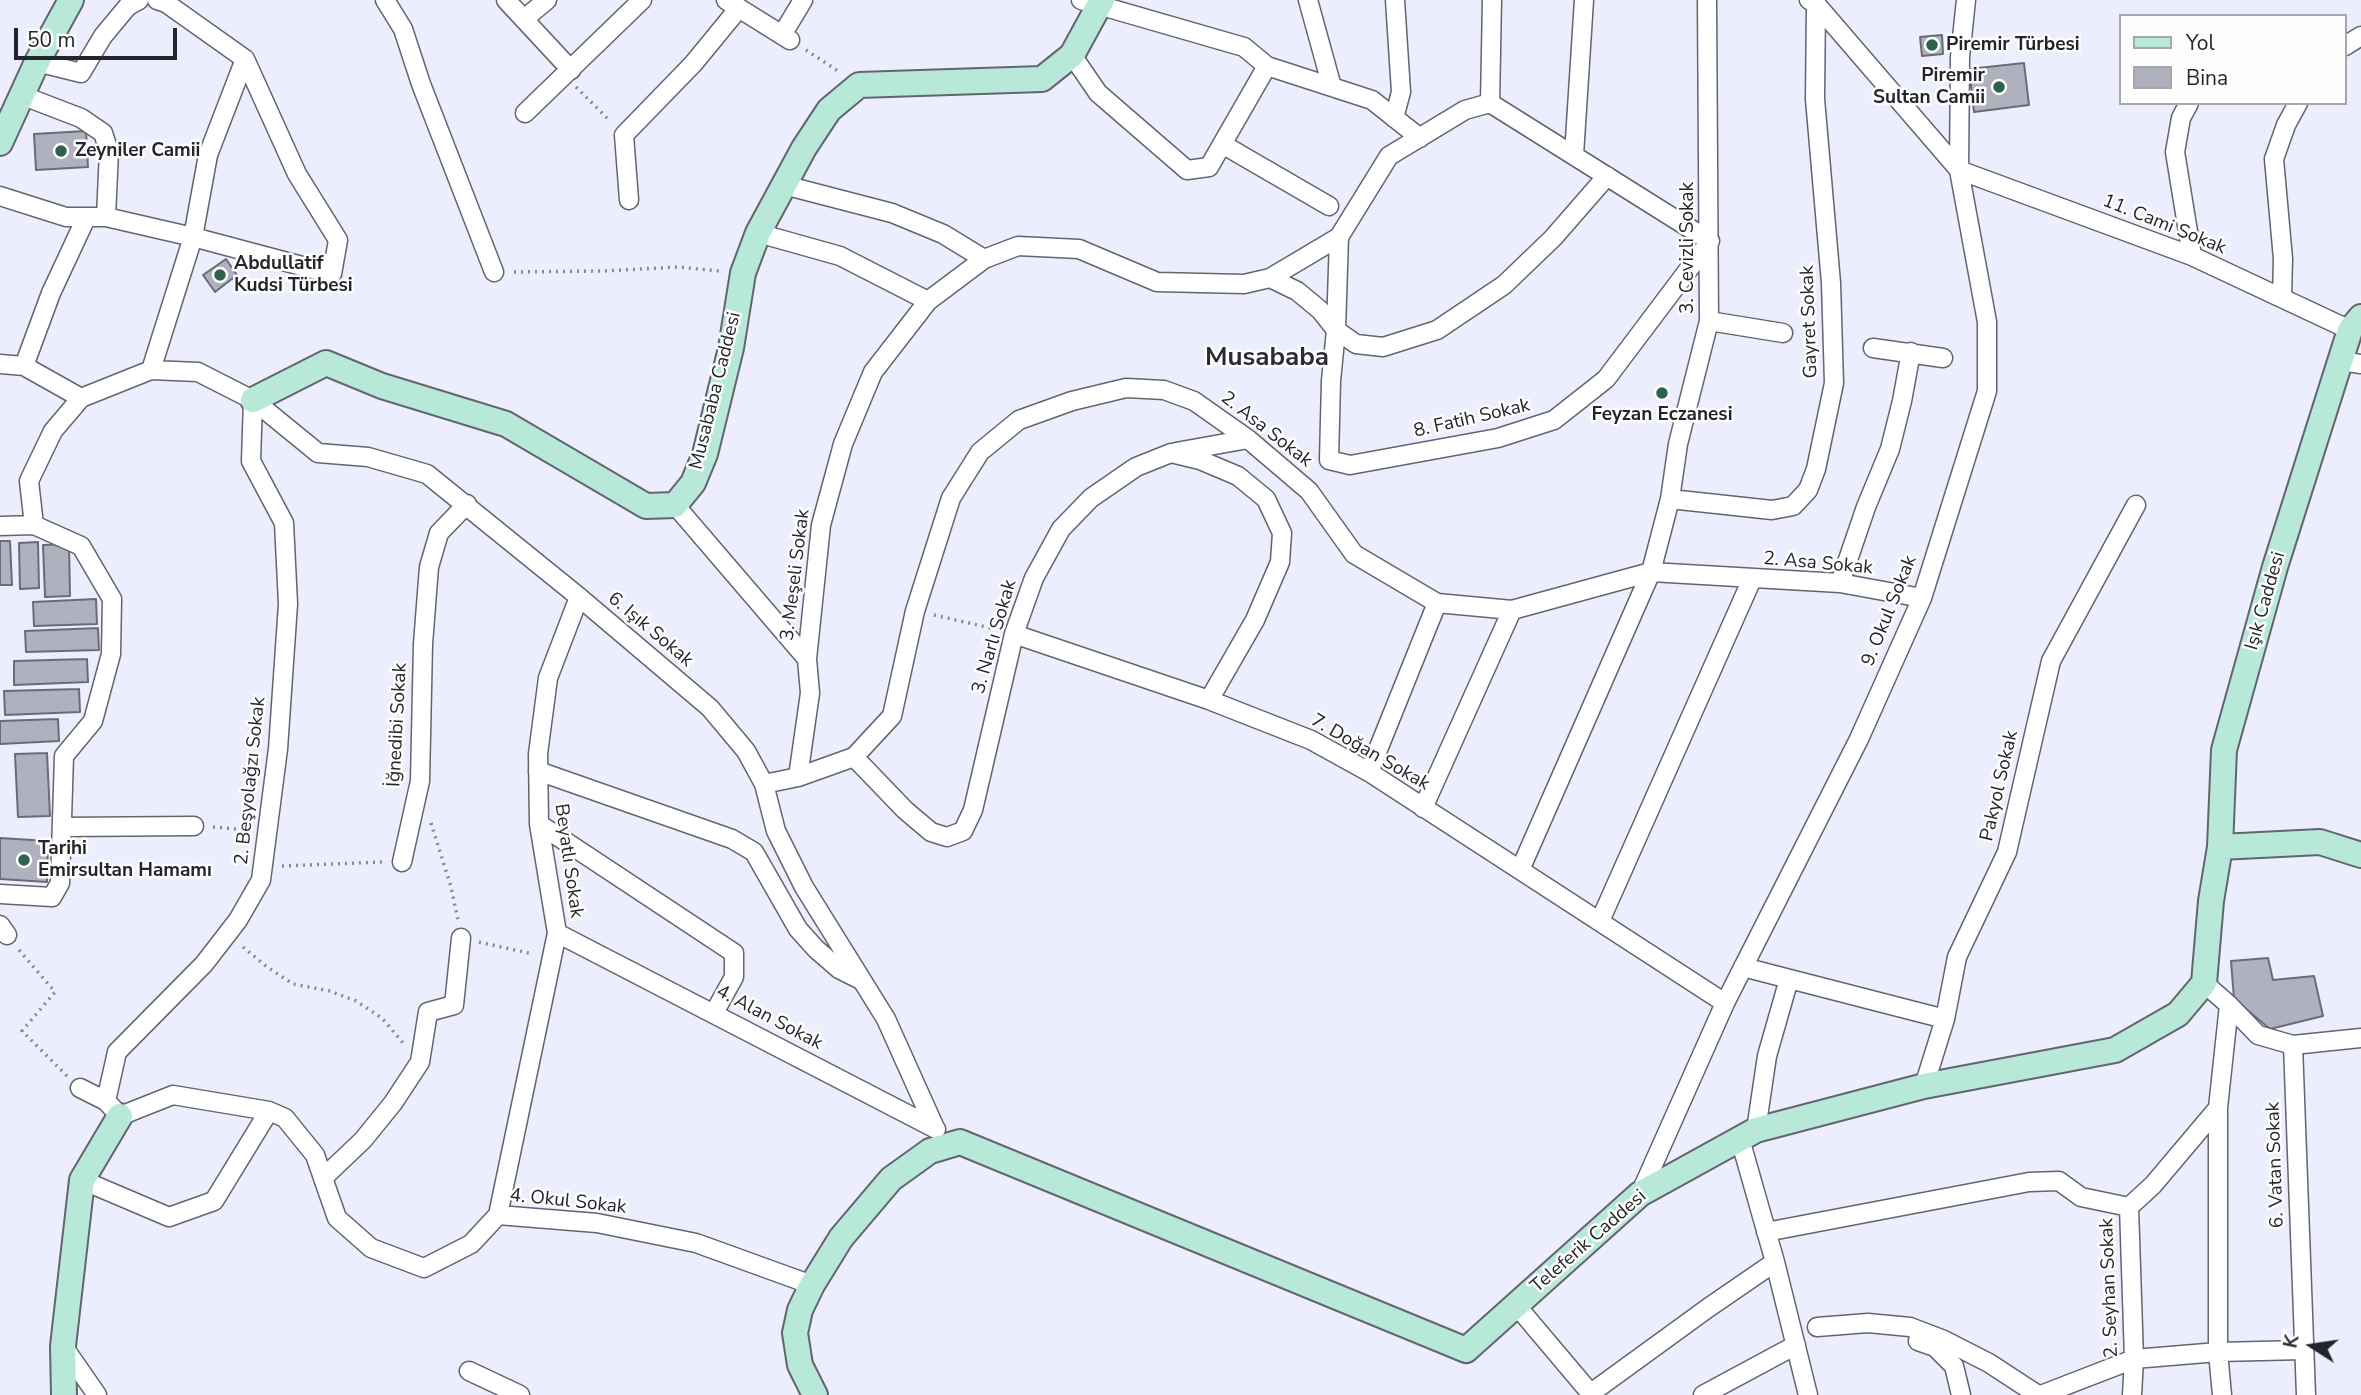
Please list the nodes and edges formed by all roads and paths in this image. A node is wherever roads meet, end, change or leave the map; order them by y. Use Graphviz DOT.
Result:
graph roads {
  1 [pos="71,0"];
  2 [pos="139,0"];
  3 [pos="157,0"];
  4 [pos="385,0"];
  5 [pos="506,0"];
  6 [pos="547,0"];
  7 [pos="642,0"];
  8 [pos="803,0"];
  9 [pos="1308,0"];
  10 [pos="1395,0"];
  11 [pos="1492,0"];
  12 [pos="1584,0"];
  13 [pos="1707,0"];
  14 [pos="1966,0"];
  15 [pos="1094,2"];
  16 [pos="1813,2"];
  17 [pos="732,4"];
  18 [pos="524,19"];
  19 [pos="786,37"];
  20 [pos="1072,55"];
  21 [pos="246,60"];
  22 [pos="37,62"];
  23 [pos="1266,66"];
  24 [pos="567,73"];
  25 [pos="859,85"];
  26 [pos="1332,88"];
  27 [pos="22,95"];
  28 [pos="1490,103"];
  29 [pos="2188,105"];
  30 [pos="2297,105"];
  31 [pos="525,113"];
  32 [pos="1394,118"];
  33 [pos="624,135"];
  34 [pos="1420,138"];
  35 [pos="0,143"];
  36 [pos="1223,144"];
  37 [pos="1574,155"];
  38 [pos="1959,170"];
  39 [pos="1607,176"];
  40 [pos="784,185"];
  41 [pos="0,196"];
  42 [pos="629,200"];
  43 [pos="1329,206"];
  44 [pos="106,217"];
  45 [pos="86,218"];
  46 [pos="758,233"];
  47 [pos="193,237"];
  48 [pos="1339,237"];
  49 [pos="1710,241"];
  50 [pos="2192,256"];
  51 [pos="984,259"];
  52 [pos="494,272"];
  53 [pos="743,273"];
  54 [pos="1270,278"];
  55 [pos="2282,298"];
  56 [pos="928,301"];
  57 [pos="1709,321"];
  58 [pos="2356,324"];
  59 [pos="1336,330"];
  60 [pos="1783,333"];
  61 [pos="1873,348"];
  62 [pos="1911,352"];
  63 [pos="1943,358"];
  64 [pos="2351,362"];
  65 [pos="0,363"];
  66 [pos="24,366"];
  67 [pos="150,370"];
  68 [pos="81,398"];
  69 [pos="253,400"];
  70 [pos="1248,439"];
  71 [pos="1171,453"];
  72 [pos="1670,499"];
  73 [pos="467,504"];
  74 [pos="675,505"];
  75 [pos="2136,505"];
  76 [pos="34,525"];
  77 [pos="0,526"];
  78 [pos="1651,572"];
  79 [pos="1752,579"];
  80 [pos="1840,583"];
  81 [pos="579,597"];
  82 [pos="1922,598"];
  83 [pos="1437,603"];
  84 [pos="1512,610"];
  85 [pos="915,611"];
  86 [pos="1014,634"];
  87 [pos="807,659"];
  88 [pos="1209,699"];
  89 [pos="854,757"];
  90 [pos="538,771"];
  91 [pos="1369,772"];
  92 [pos="798,777"];
  93 [pos="420,781"];
  94 [pos="764,784"];
  95 [pos="1423,808"];
  96 [pos="539,824"];
  97 [pos="194,826"];
  98 [pos="63,827"];
  99 [pos="258,831"];
  100 [pos="2220,846"];
  101 [pos="2361,855"];
  102 [pos="402,862"];
  103 [pos="262,867"];
  104 [pos="1520,870"];
  105 [pos="0,894"];
  106 [pos="1600,921"];
  107 [pos="3,930"];
  108 [pos="557,933"];
  109 [pos="228,934"];
  110 [pos="461,938"];
  111 [pos="552,958"];
  112 [pos="1743,967"];
  113 [pos="1789,978"];
  114 [pos="861,980"];
  115 [pos="2204,983"];
  116 [pos="1725,1003"];
  117 [pos="2229,1005"];
  118 [pos="714,1013"];
  119 [pos="1945,1020"];
  120 [pos="2361,1038"];
  121 [pos="2293,1045"];
  122 [pos="420,1062"];
  123 [pos="1924,1086"];
  124 [pos="80,1088"];
  125 [pos="2218,1108"];
  126 [pos="113,1109"];
  127 [pos="269,1111"];
  128 [pos="934,1128"];
  129 [pos="1748,1134"];
  130 [pos="960,1142"];
  131 [pos="323,1178"];
  132 [pos="82,1180"];
  133 [pos="1640,1194"];
  134 [pos="2129,1207"];
  135 [pos="498,1215"];
  136 [pos="1766,1232"];
  137 [pos="1775,1262"];
  138 [pos="812,1285"];
  139 [pos="1516,1305"];
  140 [pos="1818,1327"];
  141 [pos="1795,1338"];
  142 [pos="64,1346"];
  143 [pos="2303,1350"];
  144 [pos="2218,1352"];
  145 [pos="2134,1359"];
  146 [pos="469,1371"];
  147 [pos="1592,1394"];
  148 [pos="64,1395"];
  149 [pos="97,1395"];
  150 [pos="520,1395"];
  151 [pos="815,1395"];
  152 [pos="1703,1395"];
  153 [pos="1808,1395"];
  154 [pos="1961,1395"];
  155 [pos="2040,1395"];
  156 [pos="2132,1395"];
  157 [pos="2222,1395"];
  158 [pos="2306,1395"];
  1 -- 22 [label="main road"];
  2 -- 22 [label="street"];
  3 -- 21 [label="street"];
  4 -- 52 [label="street"];
  5 -- 18 [label="street"];
  6 -- 18 [label="street"];
  7 -- 24 [label="street"];
  8 -- 19 [label="street"];
  9 -- 26 [label="street"];
  10 -- 32 [label="street"];
  11 -- 28 [label="street"];
  12 -- 37 [label="street"];
  13 -- 49 [label="street, 3. Cevizli Sokak"];
  14 -- 38 [label="street, 9. Okul Sokak"];
  15 -- 20 [label="main road"];
  15 -- 23 [label="street"];
  16 -- 38 [label="street"];
  16 -- 72 [label="street, Gayret Sokak"];
  17 -- 19 [label="street"];
  17 -- 33 [label="street"];
  18 -- 24 [label="street"];
  19 -- 25 [label="path"];
  20 -- 25 [label="main road"];
  20 -- 36 [label="street"];
  21 -- 47 [label="street"];
  21 -- 47 [label="street"];
  22 -- 27 [label="main road"];
  23 -- 26 [label="street"];
  23 -- 36 [label="street"];
  24 -- 31 [label="street"];
  24 -- 33 [label="path"];
  25 -- 40 [label="main road, Musababa Caddesi"];
  26 -- 32 [label="street"];
  27 -- 35 [label="main road"];
  27 -- 44 [label="street"];
  28 -- 34 [label="street"];
  28 -- 37 [label="street"];
  29 -- 50 [label="street"];
  30 -- 55 [label="street"];
  32 -- 34 [label="street"];
  33 -- 42 [label="street"];
  34 -- 48 [label="street"];
  36 -- 43 [label="street"];
  37 -- 39 [label="street"];
  38 -- 50 [label="street, 11. Cami Sokak"];
  38 -- 82 [label="street, 9. Okul Sokak"];
  39 -- 49 [label="street"];
  39 -- 59 [label="street"];
  40 -- 46 [label="main road, Musababa Caddesi"];
  40 -- 51 [label="street"];
  41 -- 45 [label="street"];
  44 -- 45 [label="street"];
  44 -- 47 [label="street"];
  45 -- 66 [label="street"];
  46 -- 53 [label="main road, Musababa Caddesi"];
  46 -- 56 [label="street"];
  47 -- 67 [label="street"];
  48 -- 54 [label="street"];
  48 -- 59 [label="street"];
  49 -- 57 [label="street, 3. Cevizli Sokak"];
  49 -- 59 [label="street, 8. Fatih Sokak"];
  50 -- 55 [label="street, 11. Cami Sokak"];
  51 -- 54 [label="street, 3. Meşeli Sokak"];
  51 -- 56 [label="street, 3. Meşeli Sokak"];
  52 -- 53 [label="path"];
  53 -- 74 [label="main road, Musababa Caddesi"];
  54 -- 59 [label="street"];
  55 -- 58 [label="street, 11. Cami Sokak"];
  56 -- 87 [label="street, 3. Meşeli Sokak"];
  57 -- 60 [label="street"];
  57 -- 72 [label="street, 3. Cevizli Sokak"];
  58 -- 64 [label="main road, Işık Caddesi"];
  61 -- 62 [label="street"];
  62 -- 63 [label="street"];
  62 -- 80 [label="street"];
  64 -- 100 [label="main road, Işık Caddesi"];
  65 -- 66 [label="street"];
  66 -- 68 [label="street"];
  67 -- 68 [label="street"];
  67 -- 69 [label="street, 6. Işık Sokak"];
  68 -- 76 [label="street"];
  69 -- 73 [label="street, 6. Işık Sokak"];
  69 -- 74 [label="main road"];
  69 -- 103 [label="street, 2. Beşyolağzı Sokak"];
  70 -- 71 [label="street, 3. Narlı Sokak"];
  70 -- 83 [label="street, 2. Asa Sokak"];
  70 -- 85 [label="street, 2. Asa Sokak"];
  71 -- 86 [label="street, 3. Narlı Sokak"];
  71 -- 88 [label="street"];
  72 -- 78 [label="street, 3. Cevizli Sokak"];
  73 -- 81 [label="street, 6. Işık Sokak"];
  73 -- 93 [label="street, İğnedibi Sokak"];
  74 -- 87 [label="street, 3. Meşeli Sokak"];
  75 -- 119 [label="street, Pakyol Sokak"];
  76 -- 77 [label="street"];
  76 -- 98 [label="street"];
  78 -- 79 [label="street, 2. Asa Sokak"];
  78 -- 84 [label="street, 2. Asa Sokak"];
  78 -- 104 [label="street, 3. Cevizli Sokak"];
  79 -- 80 [label="street, 2. Asa Sokak"];
  79 -- 106 [label="street"];
  80 -- 82 [label="street, 2. Asa Sokak"];
  81 -- 90 [label="street, Beyatlı Sokak"];
  81 -- 94 [label="street, 6. Işık Sokak"];
  82 -- 112 [label="street, 9. Okul Sokak"];
  83 -- 84 [label="street, 2. Asa Sokak"];
  83 -- 91 [label="street"];
  84 -- 95 [label="street"];
  85 -- 86 [label="path"];
  85 -- 89 [label="street, 2. Asa Sokak"];
  86 -- 88 [label="street, 7. Doğan Sokak"];
  86 -- 89 [label="street, 3. Narlı Sokak"];
  87 -- 92 [label="street, 3. Meşeli Sokak"];
  88 -- 91 [label="street, 7. Doğan Sokak"];
  89 -- 92 [label="street, 2. Asa Sokak"];
  90 -- 96 [label="street, Beyatlı Sokak"];
  90 -- 114 [label="street"];
  91 -- 95 [label="street, 7. Doğan Sokak"];
  92 -- 94 [label="street, 2. Asa Sokak"];
  93 -- 102 [label="street, İğnedibi Sokak"];
  93 -- 110 [label="path"];
  94 -- 114 [label="street, 6. Işık Sokak"];
  95 -- 104 [label="street, 7. Doğan Sokak"];
  96 -- 108 [label="street, Beyatlı Sokak"];
  96 -- 118 [label="street"];
  97 -- 98 [label="street"];
  97 -- 99 [label="path"];
  98 -- 105 [label="street"];
  100 -- 101 [label="main road"];
  100 -- 115 [label="main road"];
  102 -- 103 [label="path"];
  103 -- 109 [label="street, 2. Beşyolağzı Sokak"];
  104 -- 106 [label="street, 7. Doğan Sokak"];
  106 -- 116 [label="street, 7. Doğan Sokak"];
  107 -- 124 [label="path"];
  108 -- 111 [label="street, Beyatlı Sokak"];
  108 -- 118 [label="street, 4. Alan Sokak"];
  109 -- 122 [label="path"];
  109 -- 126 [label="street, 2. Beşyolağzı Sokak"];
  110 -- 111 [label="path"];
  110 -- 122 [label="street"];
  111 -- 135 [label="street, Beyatlı Sokak"];
  112 -- 113 [label="street"];
  112 -- 116 [label="street, 9. Okul Sokak"];
  113 -- 119 [label="street"];
  113 -- 129 [label="street"];
  114 -- 128 [label="street, 6. Işık Sokak"];
  115 -- 117 [label="street"];
  115 -- 123 [label="main road, Teleferik Caddesi"];
  116 -- 133 [label="street, 9. Okul Sokak"];
  117 -- 121 [label="street"];
  117 -- 125 [label="street"];
  118 -- 128 [label="street, 4. Alan Sokak"];
  119 -- 123 [label="street, Pakyol Sokak"];
  120 -- 121 [label="street"];
  121 -- 143 [label="street, 6. Vatan Sokak"];
  122 -- 131 [label="street"];
  123 -- 129 [label="main road, Teleferik Caddesi"];
  124 -- 126 [label="street"];
  125 -- 134 [label="street, 2. Seyhan Sokak"];
  125 -- 144 [label="street"];
  126 -- 127 [label="street, 4. Okul Sokak"];
  126 -- 132 [label="main road"];
  127 -- 131 [label="street, 4. Okul Sokak"];
  127 -- 132 [label="street"];
  128 -- 130 [label="street, 4. Alan Sokak"];
  129 -- 133 [label="main road, Teleferik Caddesi"];
  129 -- 136 [label="street"];
  130 -- 138 [label="main road"];
  130 -- 139 [label="main road, Teleferik Caddesi"];
  131 -- 135 [label="street, 4. Okul Sokak"];
  132 -- 142 [label="main road"];
  133 -- 139 [label="main road, Teleferik Caddesi"];
  134 -- 136 [label="street"];
  134 -- 145 [label="street, 2. Seyhan Sokak"];
  135 -- 138 [label="street, 4. Okul Sokak"];
  136 -- 137 [label="street"];
  137 -- 141 [label="street"];
  137 -- 147 [label="street"];
  138 -- 151 [label="main road"];
  139 -- 147 [label="street"];
  140 -- 141 [label="street"];
  140 -- 154 [label="street"];
  140 -- 155 [label="street"];
  141 -- 152 [label="street"];
  141 -- 153 [label="street"];
  142 -- 148 [label="main road"];
  142 -- 149 [label="street"];
  143 -- 144 [label="street"];
  143 -- 158 [label="street, 6. Vatan Sokak"];
  144 -- 145 [label="street"];
  144 -- 157 [label="street"];
  145 -- 155 [label="street"];
  145 -- 156 [label="street, 2. Seyhan Sokak"];
  146 -- 150 [label="street"];
}
